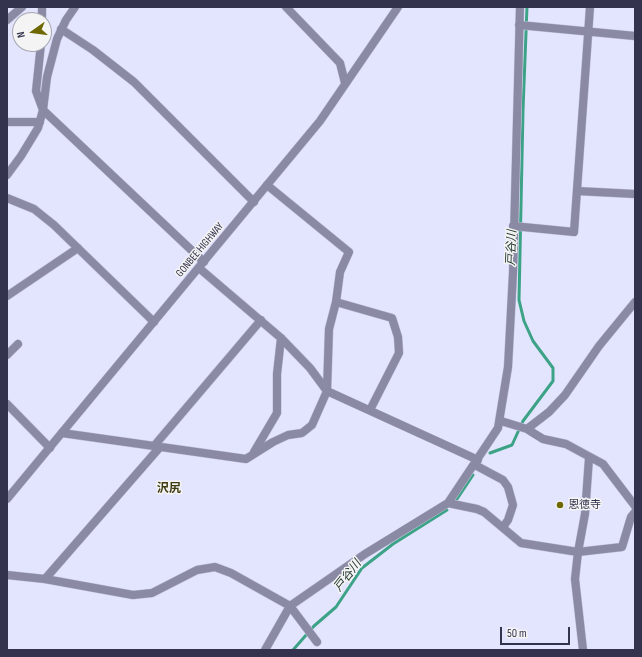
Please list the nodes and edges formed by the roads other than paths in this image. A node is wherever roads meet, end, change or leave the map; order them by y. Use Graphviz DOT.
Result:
graph roads {
  1 [pos="22,7"];
  2 [pos="75,7"];
  3 [pos="286,7"];
  4 [pos="398,7"];
  5 [pos="520,7"];
  6 [pos="590,7"];
  7 [pos="7,20"];
  8 [pos="523,26"];
  9 [pos="61,29"];
  10 [pos="588,31"];
  11 [pos="635,36"];
  12 [pos="40,52"];
  13 [pos="345,83"];
  14 [pos="43,110"];
  15 [pos="7,122"];
  16 [pos="40,122"];
  17 [pos="7,175"];
  18 [pos="267,185"];
  19 [pos="577,191"];
  20 [pos="635,194"];
  21 [pos="7,198"];
  22 [pos="254,202"];
  23 [pos="518,226"];
  24 [pos="78,248"];
  25 [pos="202,265"];
  26 [pos="7,296"];
  27 [pos="336,302"];
  28 [pos="635,302"];
  29 [pos="261,320"];
  30 [pos="154,322"];
  31 [pos="281,338"];
  32 [pos="18,344"];
  33 [pos="7,355"];
  34 [pos="327,391"];
  35 [pos="7,404"];
  36 [pos="370,410"];
  37 [pos="501,421"];
  38 [pos="526,428"];
  39 [pos="62,433"];
  40 [pos="157,446"];
  41 [pos="50,448"];
  42 [pos="252,455"];
  43 [pos="589,458"];
  44 [pos="477,462"];
  45 [pos="7,499"];
  46 [pos="448,503"];
  47 [pos="635,506"];
  48 [pos="635,512"];
  49 [pos="503,527"];
  50 [pos="578,552"];
  51 [pos="7,575"];
  52 [pos="45,579"];
  53 [pos="290,606"];
  54 [pos="317,642"];
  55 [pos="265,650"];
  56 [pos="583,650"];
  1 -- 7 [label="street"];
  2 -- 9 [label="street"];
  3 -- 13 [label="street"];
  4 -- 13 [label="street, GONBEE HIGHWAY"];
  5 -- 8 [label="street"];
  6 -- 10 [label="street"];
  8 -- 10 [label="street"];
  8 -- 23 [label="street"];
  9 -- 14 [label="street"];
  9 -- 22 [label="street"];
  10 -- 11 [label="street"];
  10 -- 19 [label="street"];
  12 -- 14 [label="street"];
  13 -- 18 [label="street, GONBEE HIGHWAY"];
  14 -- 16 [label="street"];
  14 -- 25 [label="street"];
  15 -- 16 [label="street"];
  16 -- 17 [label="street"];
  18 -- 22 [label="street, GONBEE HIGHWAY"];
  18 -- 27 [label="street"];
  19 -- 20 [label="street"];
  19 -- 23 [label="street"];
  21 -- 24 [label="street"];
  22 -- 25 [label="street, GONBEE HIGHWAY"];
  23 -- 37 [label="street"];
  24 -- 26 [label="street"];
  24 -- 30 [label="street"];
  25 -- 29 [label="street"];
  25 -- 30 [label="street, GONBEE HIGHWAY"];
  27 -- 34 [label="street"];
  27 -- 36 [label="street"];
  28 -- 38 [label="street"];
  29 -- 31 [label="street"];
  29 -- 40 [label="street"];
  30 -- 39 [label="street, GONBEE HIGHWAY"];
  31 -- 34 [label="street"];
  31 -- 42 [label="street"];
  32 -- 33 [label="street"];
  34 -- 36 [label="street"];
  34 -- 42 [label="street"];
  35 -- 41 [label="street"];
  36 -- 44 [label="street"];
  37 -- 38 [label="street"];
  37 -- 44 [label="street"];
  38 -- 43 [label="street"];
  39 -- 40 [label="street"];
  39 -- 41 [label="street, GONBEE HIGHWAY"];
  40 -- 42 [label="street"];
  40 -- 52 [label="street"];
  41 -- 45 [label="street, GONBEE HIGHWAY"];
  43 -- 47 [label="street"];
  43 -- 50 [label="street"];
  44 -- 46 [label="street"];
  44 -- 49 [label="street"];
  46 -- 49 [label="street"];
  46 -- 53 [label="street"];
  48 -- 50 [label="street"];
  49 -- 50 [label="street"];
  50 -- 56 [label="street"];
  51 -- 52 [label="street"];
  52 -- 53 [label="street"];
  53 -- 54 [label="street"];
  53 -- 55 [label="street"];
}
